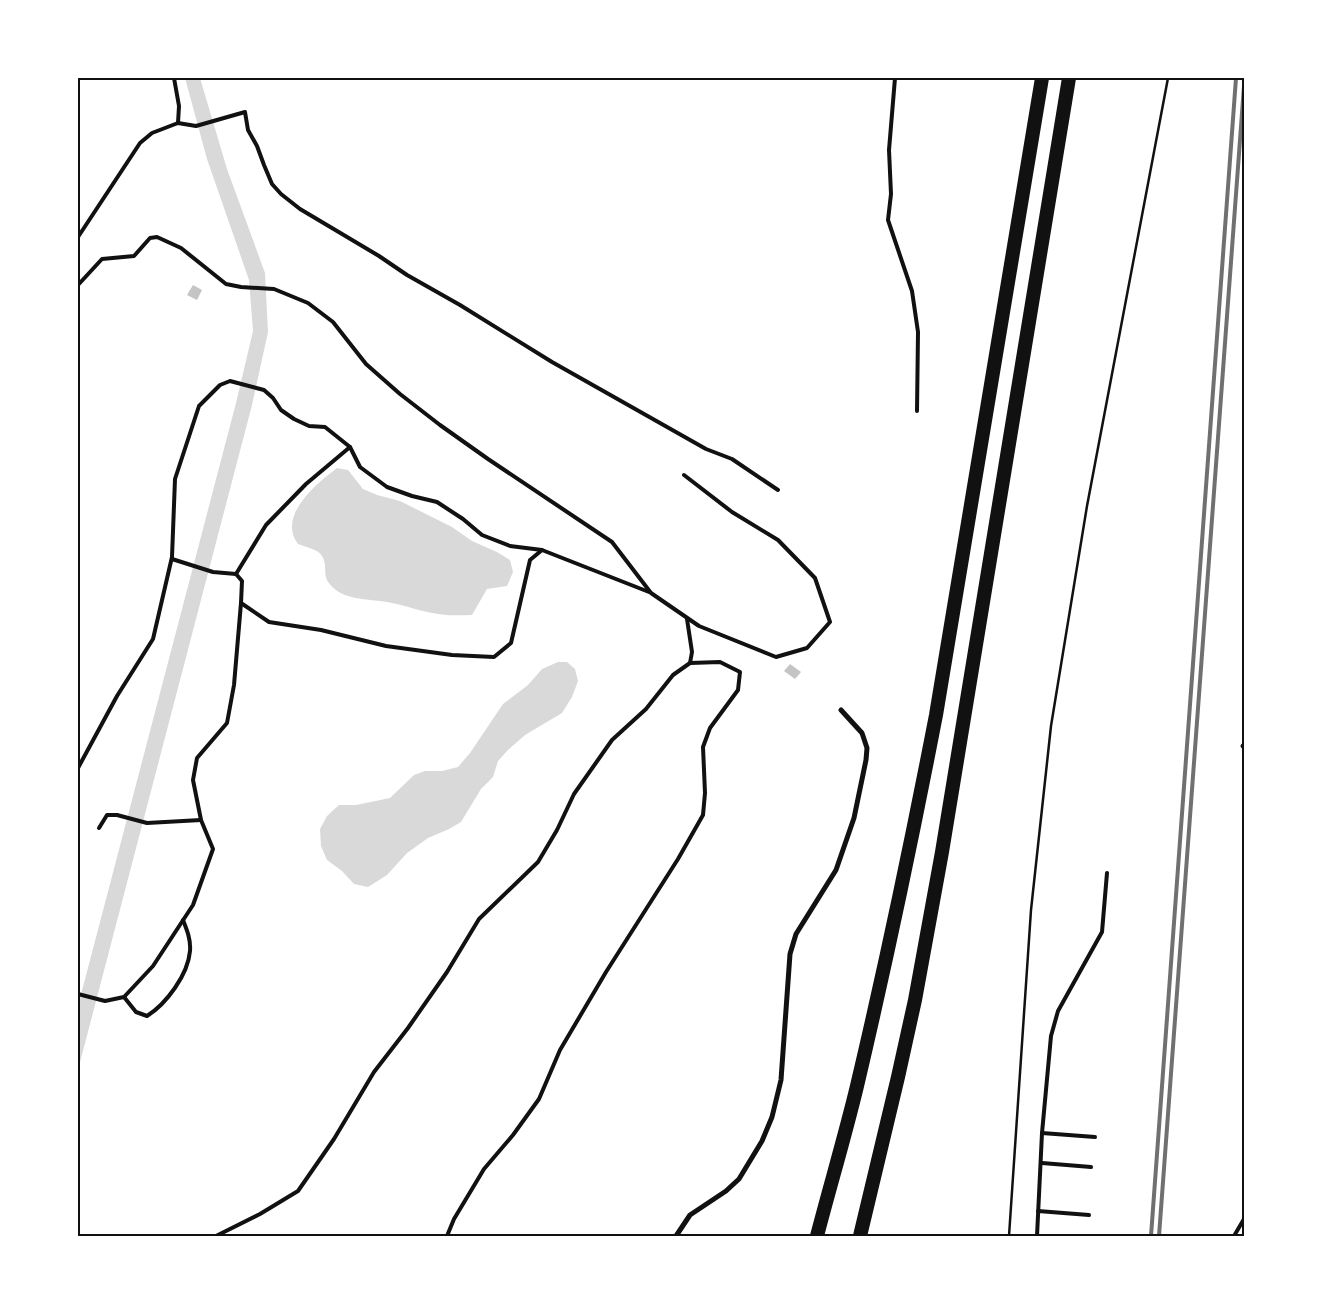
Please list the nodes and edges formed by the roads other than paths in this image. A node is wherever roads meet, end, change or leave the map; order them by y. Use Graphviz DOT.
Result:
graph roads {
  1 [pos="174,78"];
  2 [pos="895,78"];
  3 [pos="1042,78"];
  4 [pos="1069,78"];
  5 [pos="178,123"];
  6 [pos="78,237"];
  7 [pos="78,285"];
  8 [pos="917,411"];
  9 [pos="350,447"];
  10 [pos="684,475"];
  11 [pos="778,490"];
  12 [pos="542,550"];
  13 [pos="172,559"];
  14 [pos="236,574"];
  15 [pos="651,593"];
  16 [pos="241,603"];
  17 [pos="687,619"];
  18 [pos="690,663"];
  19 [pos="841,710"];
  20 [pos="78,768"];
  21 [pos="201,820"];
  22 [pos="99,828"];
  23 [pos="1107,873"];
  24 [pos="183,920"];
  25 [pos="78,994"];
  26 [pos="124,997"];
  27 [pos="1042,1133"];
  28 [pos="1095,1137"];
  29 [pos="1042,1163"];
  30 [pos="1091,1167"];
  31 [pos="1038,1211"];
  32 [pos="1090,1215"];
  33 [pos="1244,1219"];
  34 [pos="216,1236"];
  35 [pos="447,1236"];
  36 [pos="676,1236"];
  37 [pos="817,1236"];
  38 [pos="860,1236"];
  39 [pos="1037,1236"];
  40 [pos="1234,1236"];
  1 -- 5 [label="lane"];
  2 -- 8 [label="lane"];
  3 -- 37 [label="highway"];
  4 -- 38 [label="highway"];
  5 -- 6 [label="lane"];
  5 -- 11 [label="lane"];
  7 -- 15 [label="lane"];
  9 -- 12 [label="lane"];
  9 -- 13 [label="lane"];
  9 -- 14 [label="lane"];
  10 -- 17 [label="lane"];
  12 -- 15 [label="lane"];
  12 -- 16 [label="lane"];
  13 -- 14 [label="lane"];
  13 -- 20 [label="lane"];
  14 -- 16 [label="lane"];
  15 -- 17 [label="lane"];
  16 -- 21 [label="lane"];
  17 -- 18 [label="lane"];
  18 -- 34 [label="lane"];
  18 -- 35 [label="lane"];
  19 -- 36 [label="street"];
  21 -- 22 [label="lane"];
  21 -- 24 [label="lane"];
  23 -- 27 [label="lane"];
  24 -- 26 [label="lane"];
  24 -- 26 [label="lane"];
  25 -- 26 [label="lane"];
  27 -- 28 [label="lane"];
  27 -- 29 [label="lane"];
  29 -- 30 [label="lane"];
  29 -- 31 [label="lane"];
  31 -- 32 [label="lane"];
  31 -- 39 [label="lane"];
  33 -- 40 [label="lane"];
}
